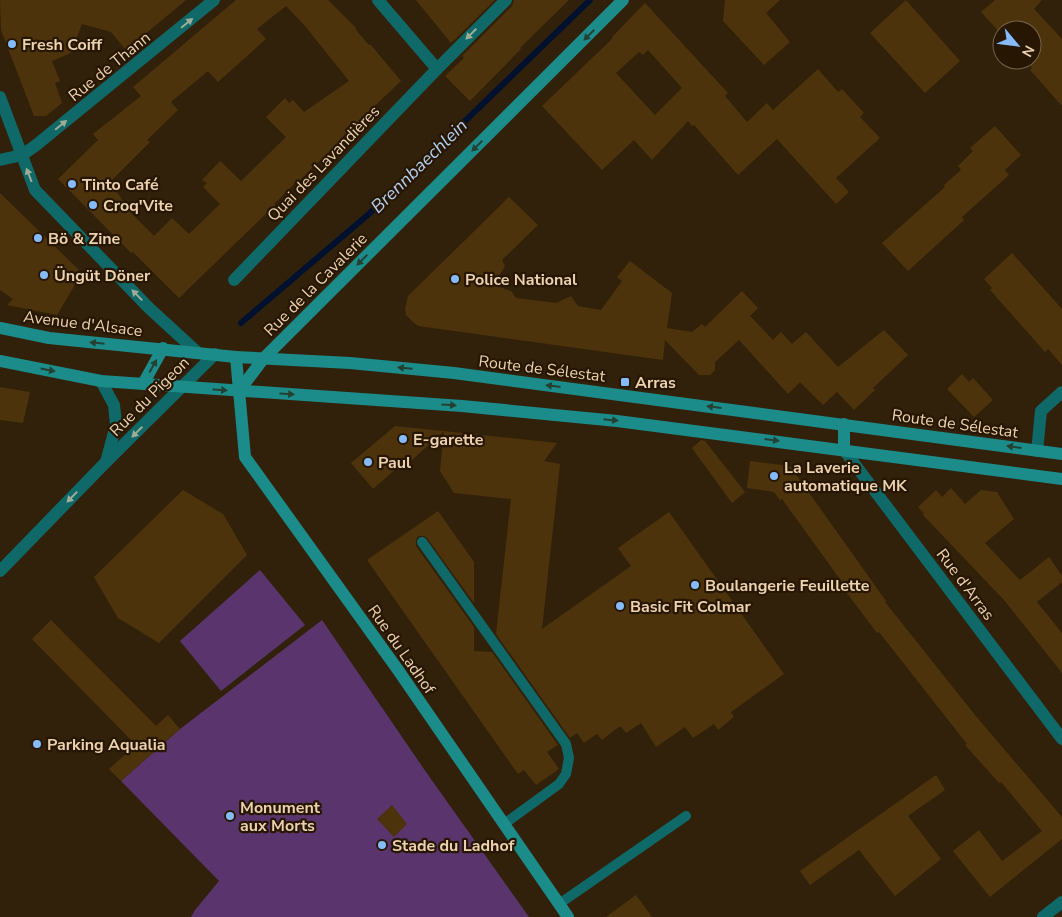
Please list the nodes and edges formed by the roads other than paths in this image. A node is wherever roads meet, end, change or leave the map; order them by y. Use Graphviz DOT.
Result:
graph roads {
  1 [pos="378,0"];
  2 [pos="506,0"];
  3 [pos="623,0"];
  4 [pos="212,1"];
  5 [pos="436,69"];
  6 [pos="0,97"];
  7 [pos="22,155"];
  8 [pos="0,160"];
  9 [pos="234,280"];
  10 [pos="0,328"];
  11 [pos="171,330"];
  12 [pos="163,348"];
  13 [pos="197,352"];
  14 [pos="215,354"];
  15 [pos="236,357"];
  16 [pos="264,358"];
  17 [pos="0,361"];
  18 [pos="101,381"];
  19 [pos="143,384"];
  20 [pos="182,387"];
  21 [pos="238,391"];
  22 [pos="1062,392"];
  23 [pos="844,424"];
  24 [pos="844,450"];
  25 [pos="1037,450"];
  26 [pos="1062,454"];
  27 [pos="106,462"];
  28 [pos="1062,479"];
  29 [pos="422,542"];
  30 [pos="0,571"];
  31 [pos="1062,738"];
  32 [pos="686,816"];
  33 [pos="504,824"];
  34 [pos="1062,902"];
  35 [pos="559,904"];
  36 [pos="568,917"];
  37 [pos="1044,917"];
  1 -- 5 [label="street"];
  2 -- 5 [label="street, Quai des Lavandières, one-way"];
  3 -- 16 [label="main road, Rue de la Cavalerie, one-way"];
  7 -- 4 [label="street, Rue de Thann, one-way"];
  5 -- 9 [label="street, Quai des Lavandières"];
  6 -- 7 [label="street"];
  7 -- 8 [label="street"];
  11 -- 7 [label="street, one-way"];
  12 -- 10 [label="main road, Avenue d'Alsace, one-way"];
  11 -- 12 [label="street"];
  11 -- 13 [label="street"];
  12 -- 13 [label="main road, Avenue d'Alsace"];
  19 -- 12 [label="main road, Avenue d'Alsace, one-way"];
  13 -- 14 [label="main road, Avenue d'Alsace"];
  14 -- 15 [label="main road, Avenue d'Alsace"];
  14 -- 20 [label="street, Rue du Pigeon"];
  15 -- 16 [label="main road, Route de Sélestat"];
  15 -- 21 [label="main road"];
  16 -- 21 [label="main road"];
  23 -- 16 [label="main road, Route de Sélestat, one-way"];
  17 -- 18 [label="main road, one-way"];
  18 -- 19 [label="main road"];
  18 -- 27 [label="street, Rue du Pigeon"];
  19 -- 20 [label="main road"];
  20 -- 21 [label="main road, one-way"];
  20 -- 27 [label="street, Rue du Pigeon, one-way"];
  21 -- 24 [label="main road, one-way"];
  21 -- 33 [label="main road, Rue du Ladhof"];
  22 -- 25 [label="street"];
  23 -- 24 [label="main road"];
  25 -- 23 [label="main road, Route de Sélestat, one-way"];
  24 -- 28 [label="main road"];
  24 -- 31 [label="street, Rue d'Arras"];
  25 -- 26 [label="main road, Route de Sélestat"];
  27 -- 30 [label="street, Rue du Pigeon, one-way"];
  29 -- 33 [label="lane"];
  32 -- 35 [label="lane"];
  33 -- 35 [label="main road, Rue du Ladhof"];
  34 -- 37 [label="street"];
  35 -- 36 [label="main road, Rue du Ladhof"];
}
